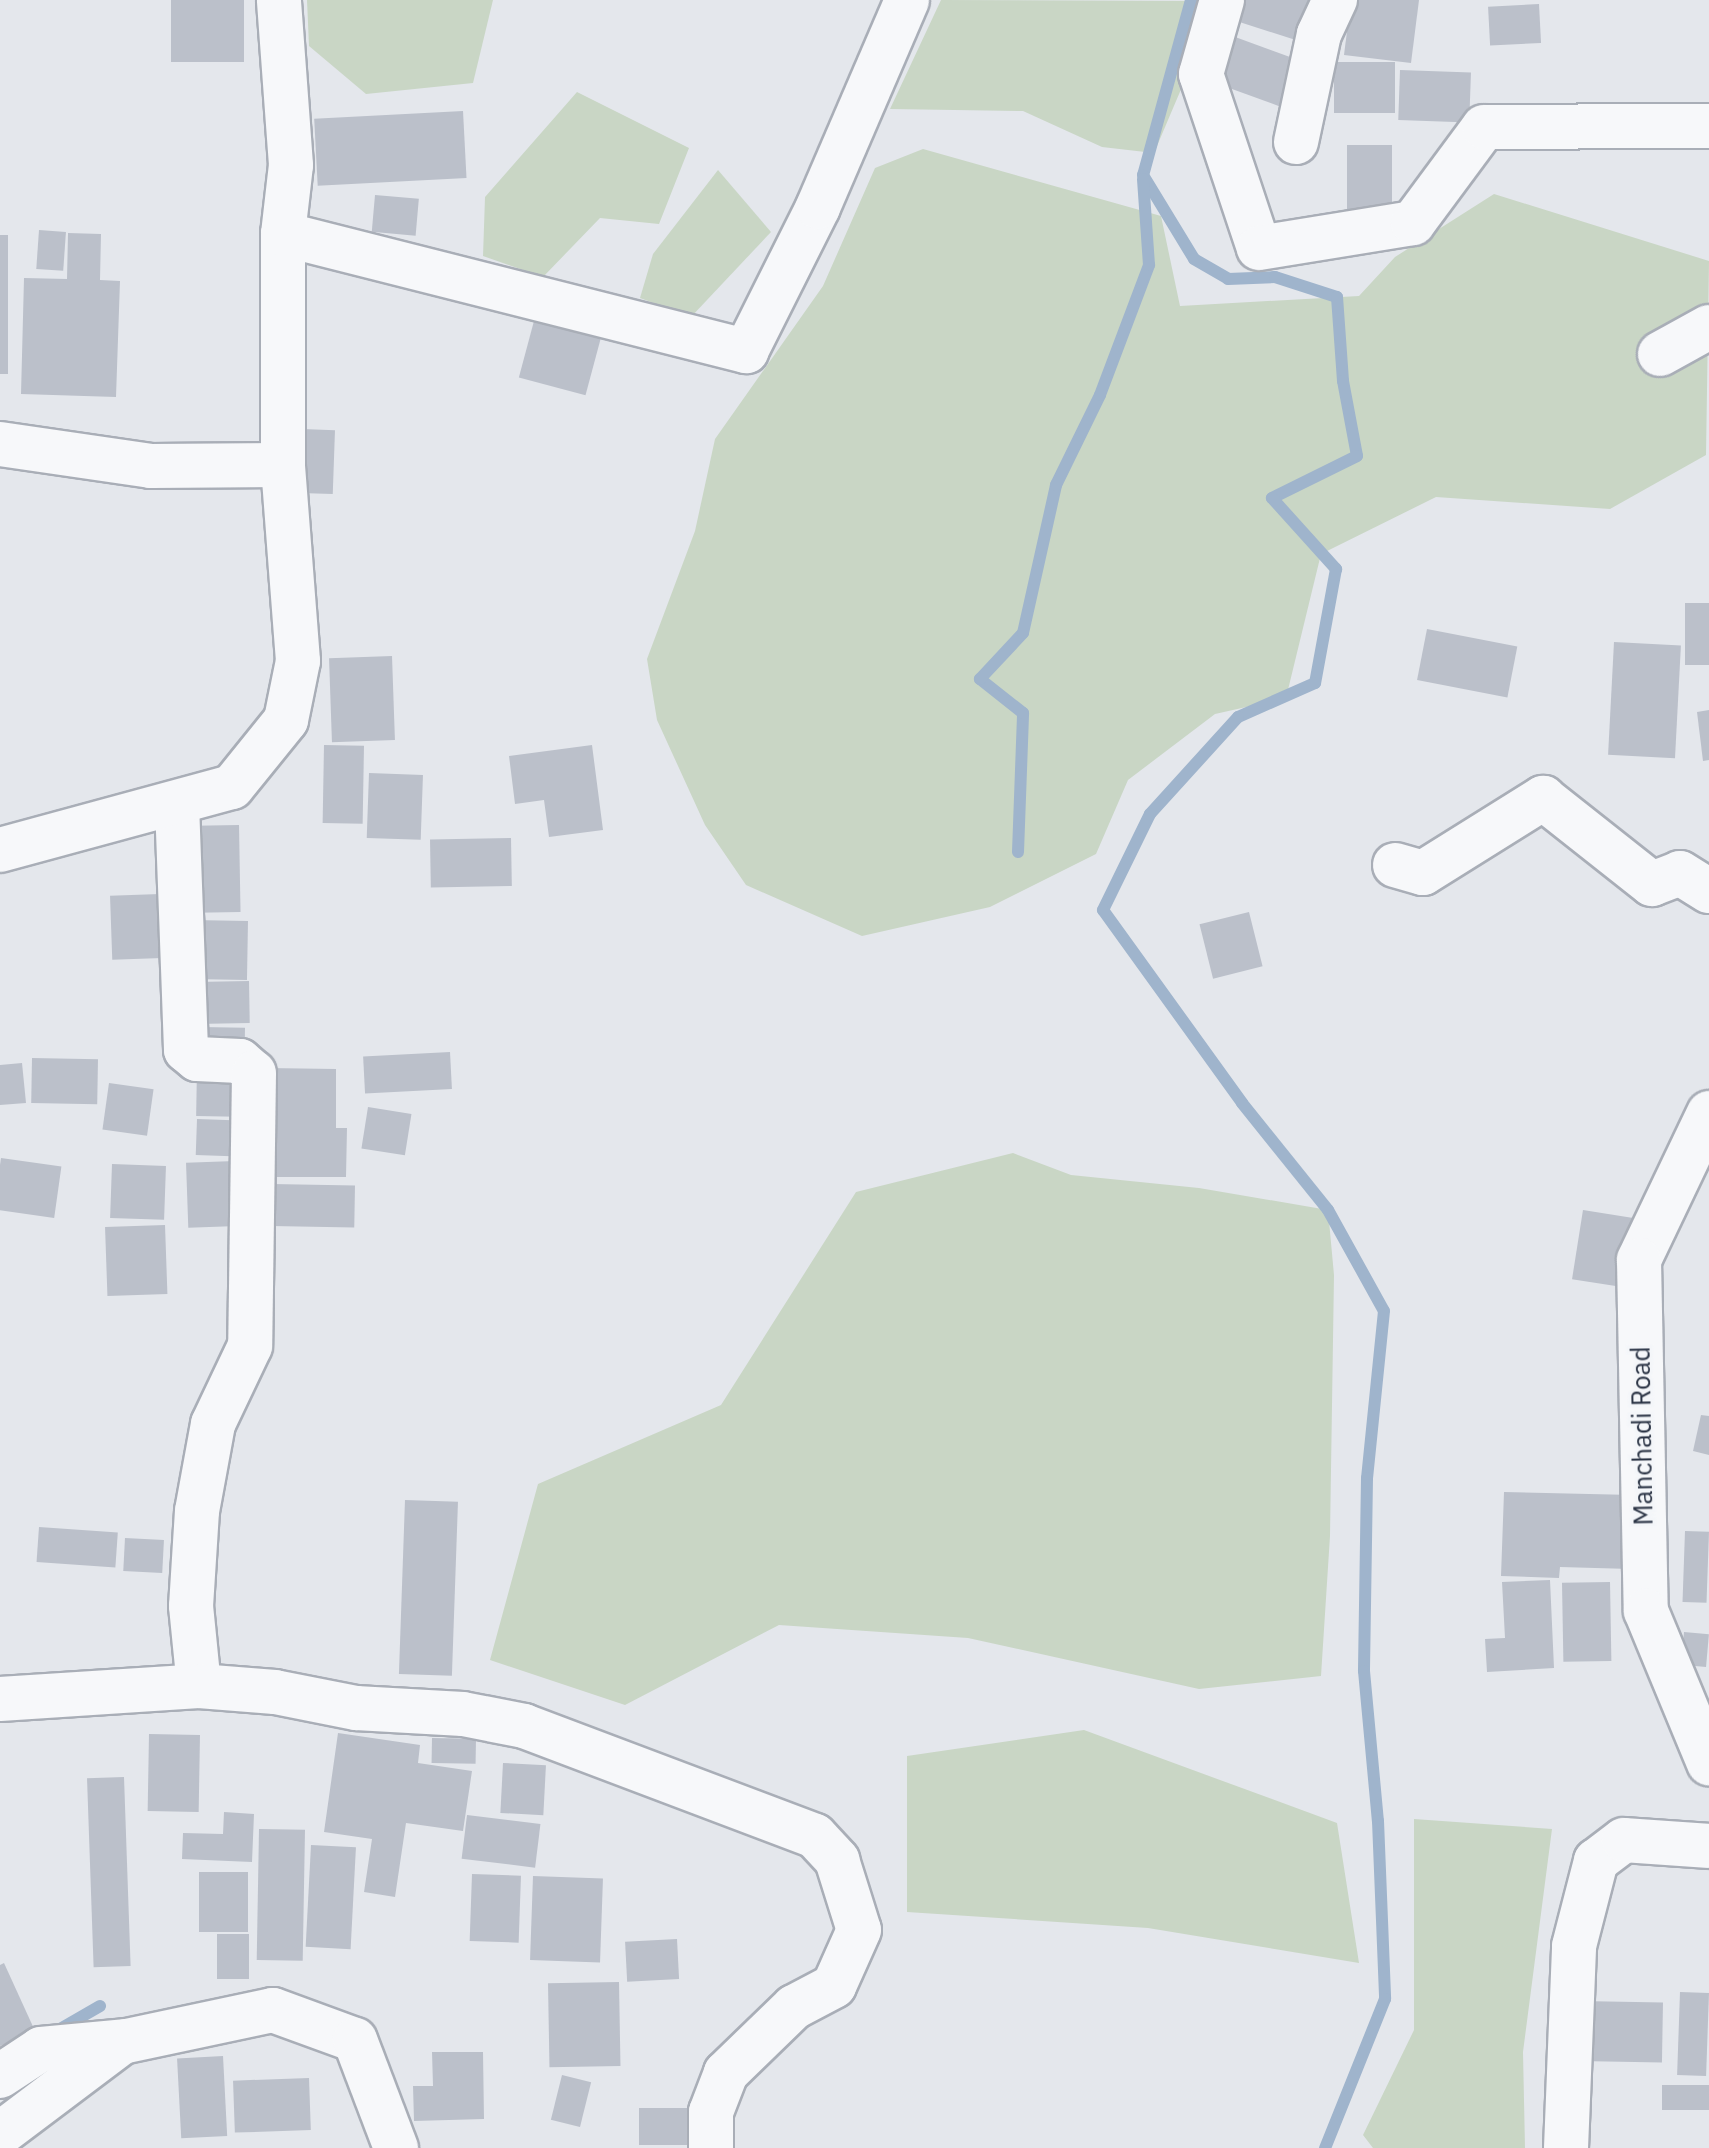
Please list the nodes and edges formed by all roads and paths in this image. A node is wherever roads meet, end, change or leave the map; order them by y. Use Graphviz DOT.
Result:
graph roads {
  1 [pos="279,0"];
  2 [pos="907,0"];
  3 [pos="1222,0"];
  4 [pos="1335,0"];
  5 [pos="1709,126"];
  6 [pos="1296,142"];
  7 [pos="283,234"];
  8 [pos="1709,327"];
  9 [pos="1660,354"];
  10 [pos="0,444"];
  11 [pos="283,465"];
  12 [pos="177,804"];
  13 [pos="0,850"];
  14 [pos="1395,865"];
  15 [pos="1709,891"];
  16 [pos="1709,1113"];
  17 [pos="199,1686"];
  18 [pos="0,1699"];
  19 [pos="1709,1763"];
  20 [pos="1709,1846"];
  21 [pos="137,2039"];
  22 [pos="0,2076"];
  23 [pos="0,2134"];
  24 [pos="396,2148"];
  25 [pos="711,2148"];
  26 [pos="1566,2148"];
  1 -- 7 [label="street"];
  2 -- 7 [label="street"];
  3 -- 5 [label="street"];
  4 -- 6 [label="street"];
  7 -- 11 [label="street"];
  8 -- 9 [label="street"];
  10 -- 11 [label="street"];
  11 -- 12 [label="street"];
  12 -- 13 [label="street"];
  12 -- 17 [label="street"];
  14 -- 15 [label="street"];
  16 -- 19 [label="street, Manchadi Road"];
  17 -- 18 [label="street"];
  17 -- 25 [label="street"];
  20 -- 26 [label="street"];
  21 -- 22 [label="street"];
  21 -- 23 [label="street"];
  21 -- 24 [label="street"];
}
